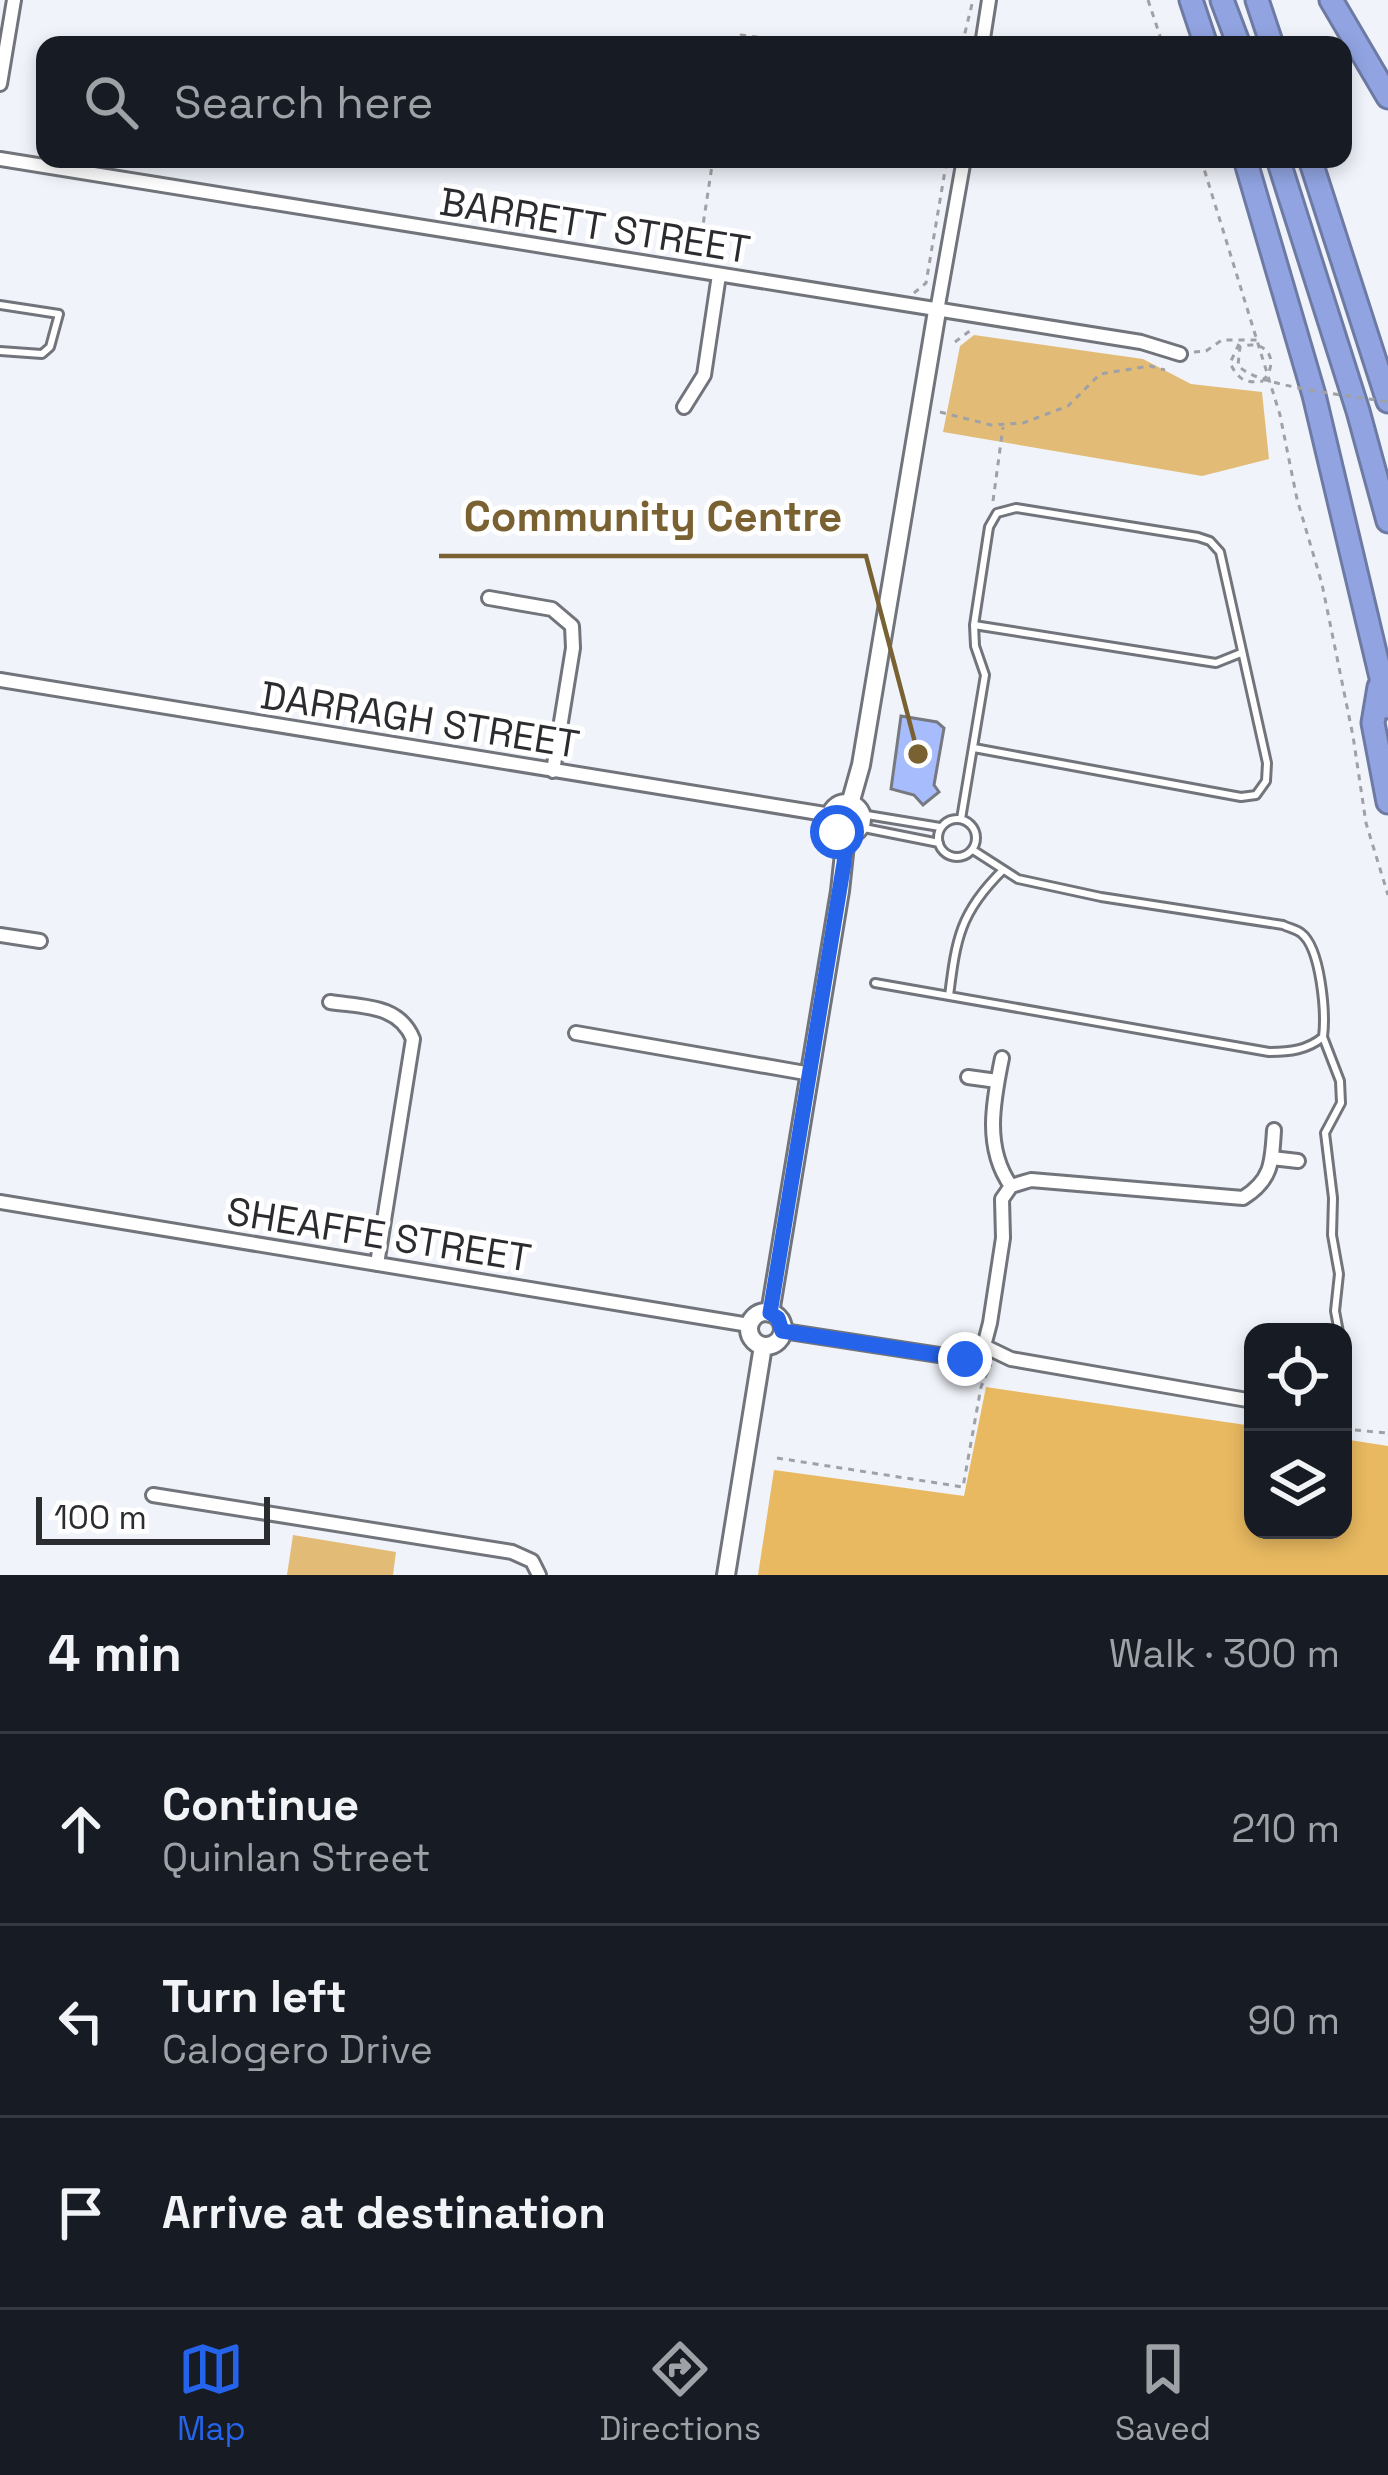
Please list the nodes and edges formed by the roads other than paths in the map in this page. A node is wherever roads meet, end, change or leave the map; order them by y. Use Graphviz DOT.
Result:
graph roads {
  1 [pos="14,0"];
  2 [pos="989,0"];
  3 [pos="1191,0"];
  4 [pos="1222,0"];
  5 [pos="1257,0"];
  6 [pos="1331,0"];
  7 [pos="983,36"];
  8 [pos="1203,36"];
  9 [pos="1236,36"];
  10 [pos="1269,36"];
  11 [pos="0,84"];
  12 [pos="1388,97"];
  13 [pos="0,159"];
  14 [pos="36,165"];
  15 [pos="55,168"];
  16 [pos="962,168"];
  17 [pos="1248,168"];
  18 [pos="1281,168"];
  19 [pos="1313,168"];
  20 [pos="719,275"];
  21 [pos="0,305"];
  22 [pos="937,311"];
  23 [pos="0,351"];
  24 [pos="1180,354"];
  25 [pos="1388,402"];
  26 [pos="684,407"];
  27 [pos="1388,521"];
  28 [pos="489,598"];
  29 [pos="974,625"];
  30 [pos="1243,652"];
  31 [pos="1381,674"];
  32 [pos="0,680"];
  33 [pos="1388,707"];
  34 [pos="974,748"];
  35 [pos="553,771"];
  36 [pos="1388,802"];
  37 [pos="831,815"];
  38 [pos="961,819"];
  39 [pos="854,820"];
  40 [pos="941,827"];
  41 [pos="939,843"];
  42 [pos="973,850"];
  43 [pos="1003,870"];
  44 [pos="0,935"];
  45 [pos="40,941"];
  46 [pos="875,983"];
  47 [pos="949,996"];
  48 [pos="330,1002"];
  49 [pos="576,1034"];
  50 [pos="1323,1036"];
  51 [pos="1002,1058"];
  52 [pos="811,1074"];
  53 [pos="968,1076"];
  54 [pos="997,1081"];
  55 [pos="1274,1130"];
  56 [pos="1272,1158"];
  57 [pos="1298,1161"];
  58 [pos="1011,1186"];
  59 [pos="0,1202"];
  60 [pos="377,1264"];
  61 [pos="770,1313"];
  62 [pos="1337,1323"];
  63 [pos="749,1325"];
  64 [pos="782,1331"];
  65 [pos="763,1346"];
  66 [pos="990,1349"];
  67 [pos="1244,1399"];
  68 [pos="153,1495"];
  69 [pos="539,1575"];
  70 [pos="726,1575"];
  1 -- 11 [label="street"];
  2 -- 7 [label="street"];
  3 -- 8 [label="highway"];
  4 -- 9 [label="highway"];
  5 -- 10 [label="highway"];
  6 -- 12 [label="highway"];
  13 -- 14 [label="street, BARRETT STREET"];
  15 -- 20 [label="street, BARRETT STREET"];
  16 -- 22 [label="street"];
  17 -- 31 [label="highway"];
  18 -- 27 [label="highway"];
  19 -- 25 [label="highway"];
  20 -- 22 [label="street, BARRETT STREET"];
  20 -- 26 [label="street"];
  21 -- 23 [label="lane"];
  22 -- 24 [label="street, BARRETT STREET"];
  22 -- 39 [label="street"];
  28 -- 35 [label="street"];
  29 -- 30 [label="lane"];
  29 -- 30 [label="lane"];
  29 -- 34 [label="lane"];
  30 -- 34 [label="lane"];
  31 -- 33 [label="highway"];
  31 -- 36 [label="highway"];
  32 -- 35 [label="street, DARRAGH STREET"];
  34 -- 38 [label="lane"];
  35 -- 37 [label="street, DARRAGH STREET"];
  37 -- 39 [label="street"];
  38 -- 40 [label="lane"];
  38 -- 42 [label="lane"];
  39 -- 40 [label="lane"];
  39 -- 41 [label="lane"];
  39 -- 52 [label="street"];
  40 -- 41 [label="lane"];
  41 -- 42 [label="lane"];
  42 -- 43 [label="lane"];
  43 -- 47 [label="lane"];
  43 -- 50 [label="lane"];
  44 -- 45 [label="street"];
  46 -- 47 [label="lane"];
  47 -- 50 [label="lane"];
  48 -- 60 [label="street"];
  49 -- 52 [label="street"];
  50 -- 62 [label="lane"];
  51 -- 54 [label="street"];
  52 -- 61 [label="street"];
  53 -- 54 [label="street"];
  54 -- 58 [label="street"];
  55 -- 56 [label="street"];
  56 -- 57 [label="street"];
  56 -- 58 [label="street"];
  58 -- 66 [label="street"];
  59 -- 60 [label="street, SHEAFFE STREET"];
  60 -- 63 [label="street, SHEAFFE STREET"];
  61 -- 63 [label="street"];
  61 -- 64 [label="street"];
  63 -- 65 [label="street"];
  64 -- 65 [label="street"];
  64 -- 66 [label="street"];
  65 -- 70 [label="street"];
  66 -- 67 [label="street"];
  68 -- 69 [label="street"];
}
